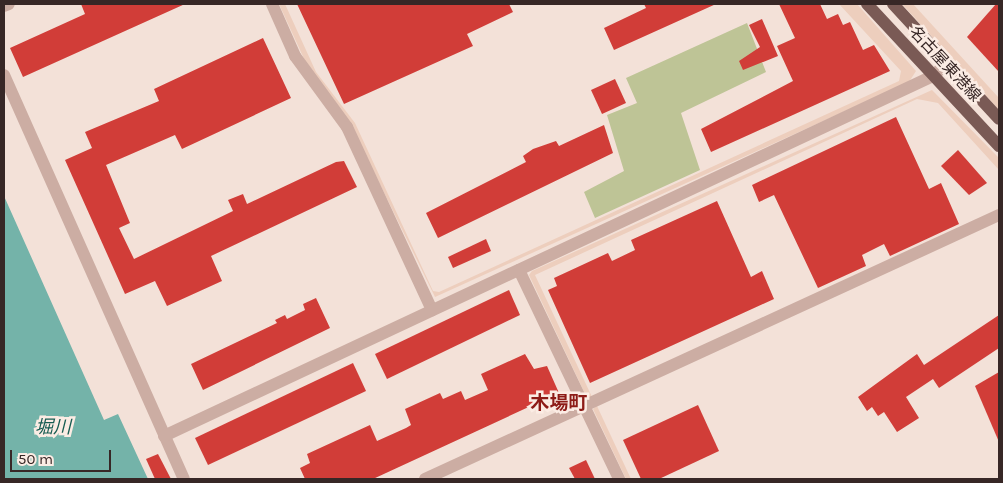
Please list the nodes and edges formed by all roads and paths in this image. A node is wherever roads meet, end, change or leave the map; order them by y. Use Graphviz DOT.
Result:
graph roads {
  1 [pos="9,4"];
  2 [pos="272,4"];
  3 [pos="867,4"];
  4 [pos="893,4"];
  5 [pos="4,6"];
  6 [pos="947,63"];
  7 [pos="4,75"];
  8 [pos="933,76"];
  9 [pos="999,120"];
  10 [pos="999,146"];
  11 [pos="999,215"];
  12 [pos="519,270"];
  13 [pos="432,310"];
  14 [pos="584,404"];
  15 [pos="164,436"];
  16 [pos="184,479"];
  17 [pos="425,479"];
  18 [pos="619,479"];
  1 -- 5 [label="street"];
  2 -- 13 [label="street"];
  3 -- 8 [label="main road, 名古屋東港線"];
  4 -- 6 [label="main road, 名古屋東港線"];
  6 -- 8 [label="street"];
  6 -- 9 [label="main road, 名古屋東港線"];
  7 -- 15 [label="street"];
  8 -- 10 [label="main road, 名古屋東港線"];
  8 -- 12 [label="street"];
  11 -- 14 [label="street"];
  12 -- 13 [label="street"];
  12 -- 14 [label="street"];
  13 -- 15 [label="street"];
  14 -- 17 [label="street"];
  14 -- 18 [label="street"];
  15 -- 16 [label="street"];
}
